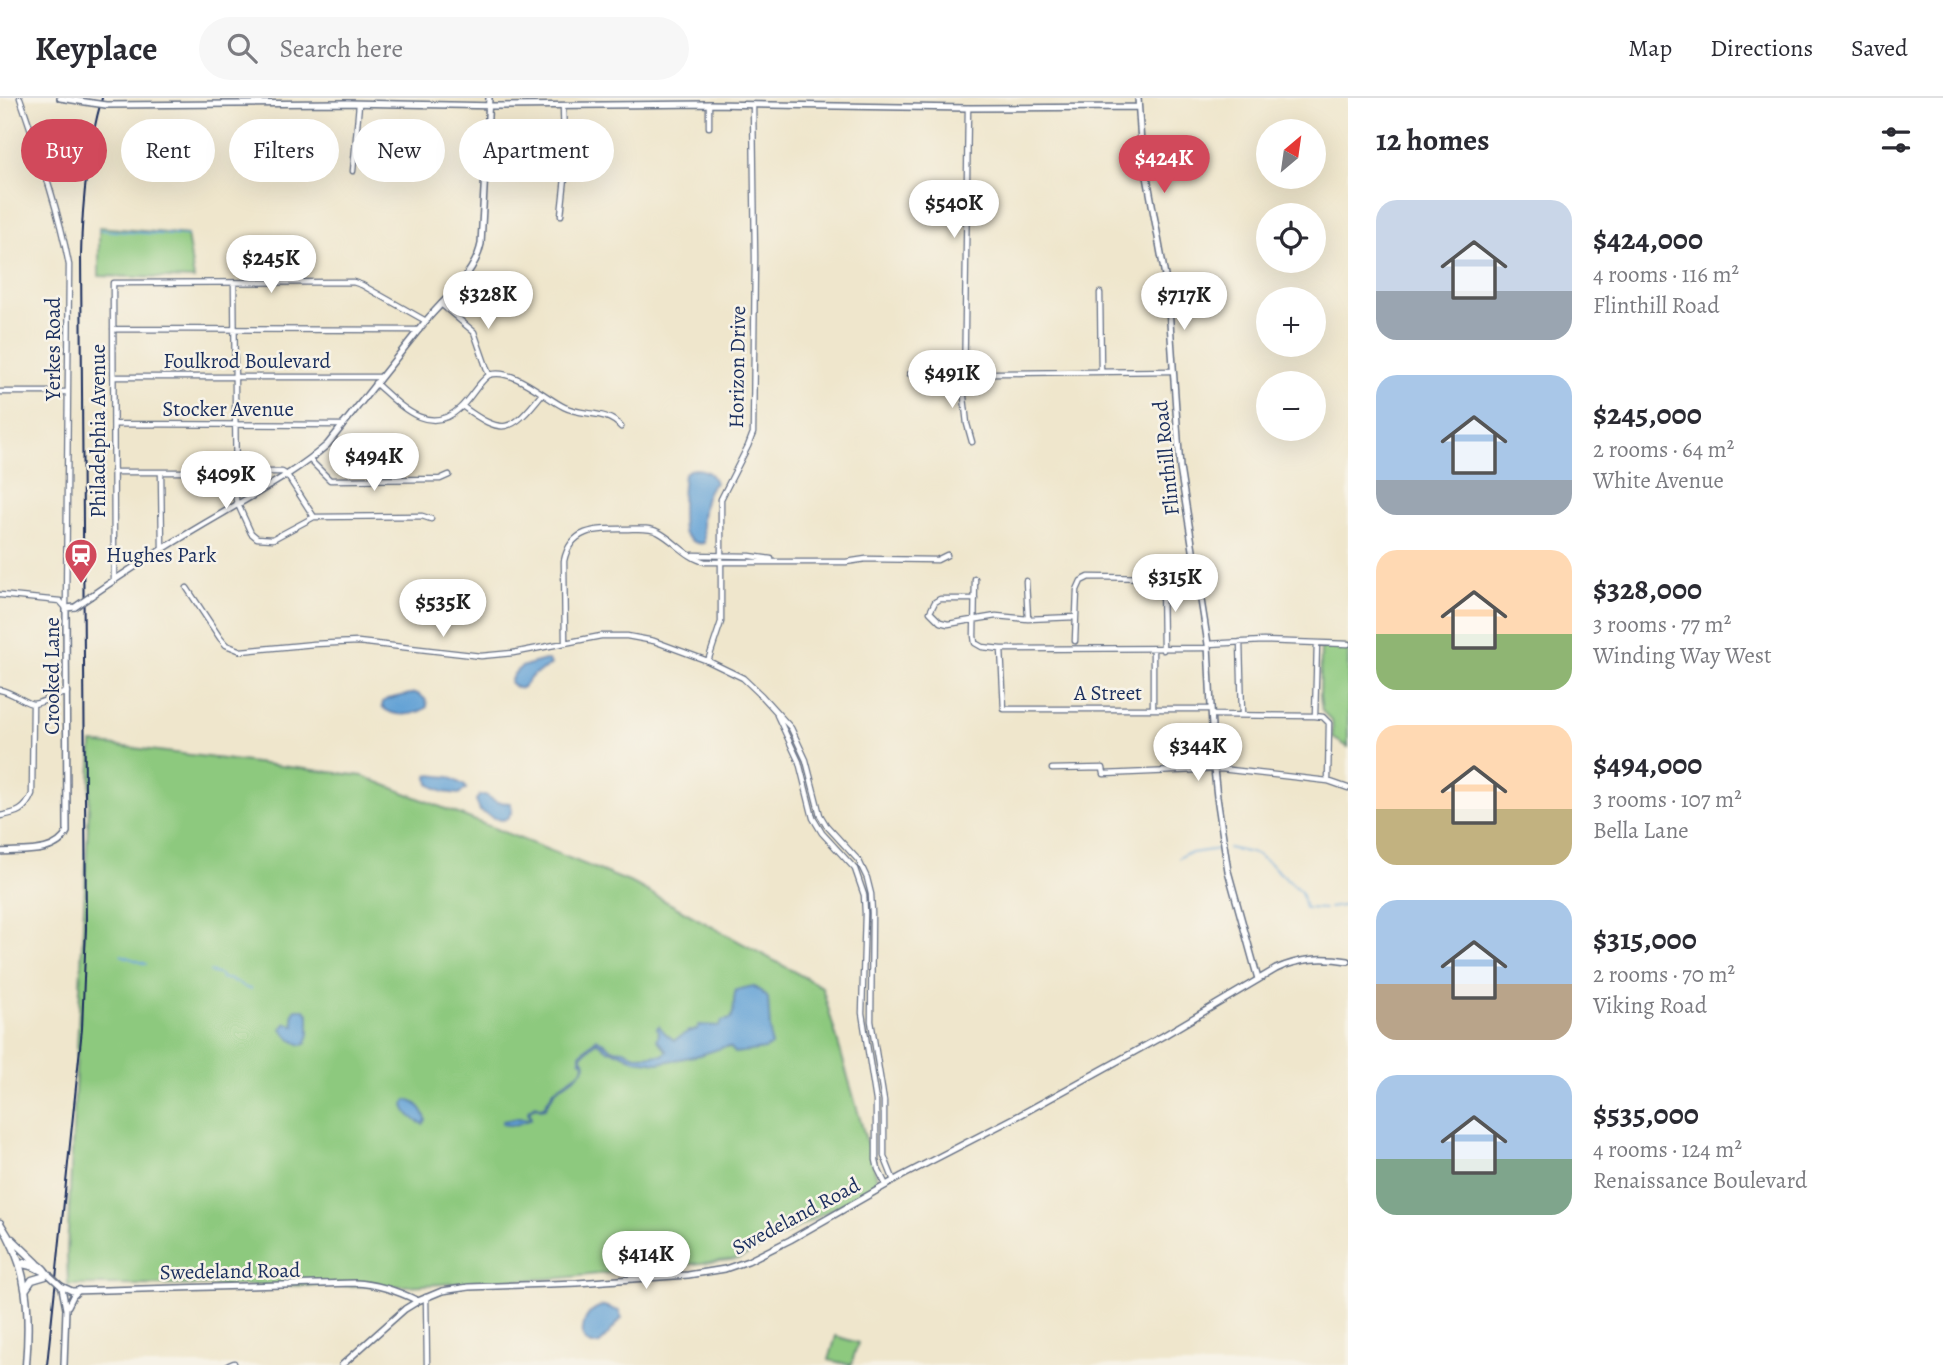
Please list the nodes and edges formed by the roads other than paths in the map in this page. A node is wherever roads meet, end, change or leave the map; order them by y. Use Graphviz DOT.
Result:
graph roads {
  1 [pos="20,98"];
  2 [pos="60,98"];
  3 [pos="1138,98"];
  4 [pos="489,102"];
  5 [pos="359,104"];
  6 [pos="709,104"];
  7 [pos="753,105"];
  8 [pos="563,106"];
  9 [pos="1138,107"];
  10 [pos="968,108"];
  11 [pos="358,119"];
  12 [pos="709,127"];
  13 [pos="561,215"];
  14 [pos="234,283"];
  15 [pos="1100,293"];
  16 [pos="441,304"];
  17 [pos="426,321"];
  18 [pos="113,329"];
  19 [pos="235,329"];
  20 [pos="419,330"];
  21 [pos="1173,371"];
  22 [pos="1101,372"];
  23 [pos="964,373"];
  24 [pos="910,374"];
  25 [pos="489,375"];
  26 [pos="114,377"];
  27 [pos="235,377"];
  28 [pos="381,377"];
  29 [pos="375,383"];
  30 [pos="0,392"];
  31 [pos="68,392"];
  32 [pos="542,394"];
  33 [pos="462,406"];
  34 [pos="114,424"];
  35 [pos="236,424"];
  36 [pos="343,425"];
  37 [pos="621,427"];
  38 [pos="972,442"];
  39 [pos="310,460"];
  40 [pos="235,471"];
  41 [pos="113,472"];
  42 [pos="161,472"];
  43 [pos="287,475"];
  44 [pos="449,475"];
  45 [pos="237,505"];
  46 [pos="314,517"];
  47 [pos="431,519"];
  48 [pos="162,549"];
  49 [pos="689,554"];
  50 [pos="721,555"];
  51 [pos="947,555"];
  52 [pos="780,561"];
  53 [pos="721,562"];
  54 [pos="1197,575"];
  55 [pos="1162,578"];
  56 [pos="975,579"];
  57 [pos="114,580"];
  58 [pos="1026,581"];
  59 [pos="187,588"];
  60 [pos="0,595"];
  61 [pos="975,599"];
  62 [pos="66,608"];
  63 [pos="1075,617"];
  64 [pos="1028,619"];
  65 [pos="974,621"];
  66 [pos="1075,641"];
  67 [pos="1240,642"];
  68 [pos="565,643"];
  69 [pos="1317,643"];
  70 [pos="1348,644"];
  71 [pos="1208,646"];
  72 [pos="1001,649"];
  73 [pos="1163,649"];
  74 [pos="1153,650"];
  75 [pos="708,661"];
  76 [pos="0,690"];
  77 [pos="67,692"];
  78 [pos="33,704"];
  79 [pos="773,708"];
  80 [pos="1153,708"];
  81 [pos="1212,712"];
  82 [pos="1242,715"];
  83 [pos="1315,716"];
  84 [pos="1052,769"];
  85 [pos="1214,769"];
  86 [pos="1328,781"];
  87 [pos="1348,788"];
  88 [pos="0,816"];
  89 [pos="0,852"];
  90 [pos="1348,959"];
  91 [pos="1258,979"];
  92 [pos="894,1181"];
  93 [pos="886,1185"];
  94 [pos="0,1223"];
  95 [pos="8,1235"];
  96 [pos="37,1263"];
  97 [pos="20,1264"];
  98 [pos="48,1275"];
  99 [pos="61,1287"];
  100 [pos="79,1290"];
  101 [pos="25,1291"];
  102 [pos="426,1297"];
  103 [pos="418,1301"];
  104 [pos="66,1309"];
  105 [pos="26,1365"];
  106 [pos="64,1365"];
  107 [pos="342,1365"];
  108 [pos="428,1365"];
  1 -- 31 [label="street, Yerkes Road"];
  2 -- 5 [label="street, bridge"];
  3 -- 9 [label="street, Flinthill Road"];
  4 -- 5 [label="street"];
  4 -- 8 [label="street"];
  4 -- 16 [label="street, Crooked Lane"];
  5 -- 11 [label="street"];
  6 -- 7 [label="street"];
  6 -- 8 [label="street"];
  6 -- 12 [label="street"];
  7 -- 10 [label="street"];
  7 -- 50 [label="street, Horizon Drive"];
  8 -- 13 [label="street"];
  9 -- 10 [label="street"];
  9 -- 21 [label="street, Flinthill Road"];
  10 -- 23 [label="street"];
  14 -- 17 [label="street"];
  14 -- 18 [label="street, Philadelphia Avenue"];
  14 -- 19 [label="street"];
  15 -- 22 [label="street"];
  16 -- 17 [label="street, Crooked Lane"];
  16 -- 25 [label="street"];
  17 -- 20 [label="street, Crooked Lane"];
  18 -- 19 [label="street"];
  18 -- 26 [label="street, Philadelphia Avenue"];
  19 -- 20 [label="street"];
  19 -- 27 [label="street"];
  20 -- 28 [label="street, Crooked Lane"];
  21 -- 22 [label="street"];
  21 -- 54 [label="street, Flinthill Road"];
  22 -- 23 [label="street"];
  23 -- 24 [label="street"];
  23 -- 38 [label="street"];
  25 -- 32 [label="street"];
  25 -- 33 [label="street"];
  26 -- 27 [label="street, Foulkrod Boulevard"];
  26 -- 34 [label="street, Philadelphia Avenue"];
  27 -- 28 [label="street, Foulkrod Boulevard"];
  27 -- 35 [label="street"];
  28 -- 29 [label="street, Crooked Lane"];
  29 -- 33 [label="street"];
  29 -- 36 [label="street, Crooked Lane"];
  30 -- 31 [label="street"];
  31 -- 62 [label="street, Yerkes Road"];
  32 -- 33 [label="street"];
  32 -- 37 [label="street"];
  34 -- 35 [label="street, Stocker Avenue"];
  34 -- 41 [label="street, Philadelphia Avenue"];
  35 -- 36 [label="street, Stocker Avenue"];
  35 -- 40 [label="street"];
  36 -- 39 [label="street, Crooked Lane"];
  39 -- 43 [label="street, Crooked Lane"];
  39 -- 44 [label="street"];
  40 -- 42 [label="street"];
  40 -- 43 [label="street"];
  40 -- 45 [label="street"];
  41 -- 42 [label="street"];
  41 -- 57 [label="street, Philadelphia Avenue"];
  42 -- 48 [label="street"];
  43 -- 45 [label="street, Crooked Lane"];
  43 -- 46 [label="street"];
  45 -- 46 [label="street"];
  45 -- 48 [label="street, Crooked Lane"];
  46 -- 47 [label="street"];
  48 -- 57 [label="street, Crooked Lane"];
  49 -- 50 [label="street"];
  49 -- 53 [label="street"];
  49 -- 68 [label="street"];
  50 -- 52 [label="street"];
  50 -- 53 [label="street, Horizon Drive"];
  51 -- 52 [label="street"];
  52 -- 53 [label="street"];
  53 -- 75 [label="street, Horizon Drive"];
  54 -- 55 [label="street"];
  54 -- 71 [label="street, Flinthill Road"];
  55 -- 63 [label="street"];
  55 -- 73 [label="street"];
  56 -- 61 [label="street"];
  57 -- 62 [label="street, Crooked Lane, bridge"];
  58 -- 64 [label="street"];
  59 -- 68 [label="street"];
  60 -- 62 [label="street"];
  61 -- 65 [label="street"];
  61 -- 65 [label="street"];
  62 -- 77 [label="street, Crooked Lane"];
  63 -- 64 [label="street"];
  63 -- 66 [label="street"];
  64 -- 65 [label="street"];
  65 -- 72 [label="street"];
  67 -- 69 [label="street"];
  67 -- 71 [label="street"];
  67 -- 82 [label="street"];
  68 -- 75 [label="street"];
  69 -- 70 [label="street"];
  69 -- 83 [label="street"];
  71 -- 73 [label="street"];
  71 -- 81 [label="street, Flinthill Road"];
  72 -- 74 [label="street"];
  72 -- 80 [label="street, A Street"];
  73 -- 74 [label="street"];
  74 -- 80 [label="street"];
  75 -- 79 [label="street"];
  76 -- 78 [label="street"];
  77 -- 78 [label="street"];
  77 -- 89 [label="street, Crooked Lane"];
  78 -- 88 [label="street"];
  79 -- 92 [label="street"];
  79 -- 93 [label="street"];
  80 -- 81 [label="street, A Street"];
  81 -- 82 [label="street, A Street"];
  81 -- 85 [label="street, Flinthill Road"];
  82 -- 83 [label="street, A Street"];
  83 -- 86 [label="street"];
  84 -- 85 [label="street"];
  85 -- 86 [label="street"];
  85 -- 91 [label="street, Flinthill Road"];
  86 -- 87 [label="street"];
  90 -- 91 [label="street, Swedeland Road"];
  91 -- 92 [label="street, Swedeland Road"];
  92 -- 93 [label="street, Swedeland Road"];
  93 -- 102 [label="street, Swedeland Road"];
  94 -- 95 [label="main road"];
  95 -- 96 [label="main road"];
  95 -- 97 [label="main road"];
  96 -- 97 [label="street"];
  96 -- 98 [label="street"];
  97 -- 98 [label="street"];
  97 -- 101 [label="main road"];
  98 -- 99 [label="street, bridge"];
  98 -- 101 [label="main road"];
  99 -- 100 [label="street, Swedeland Road"];
  99 -- 104 [label="street"];
  100 -- 103 [label="street, Swedeland Road"];
  100 -- 104 [label="street"];
  101 -- 105 [label="main road"];
  102 -- 103 [label="street, Swedeland Road"];
  102 -- 108 [label="street"];
  103 -- 107 [label="street"];
  104 -- 106 [label="street"];
}
